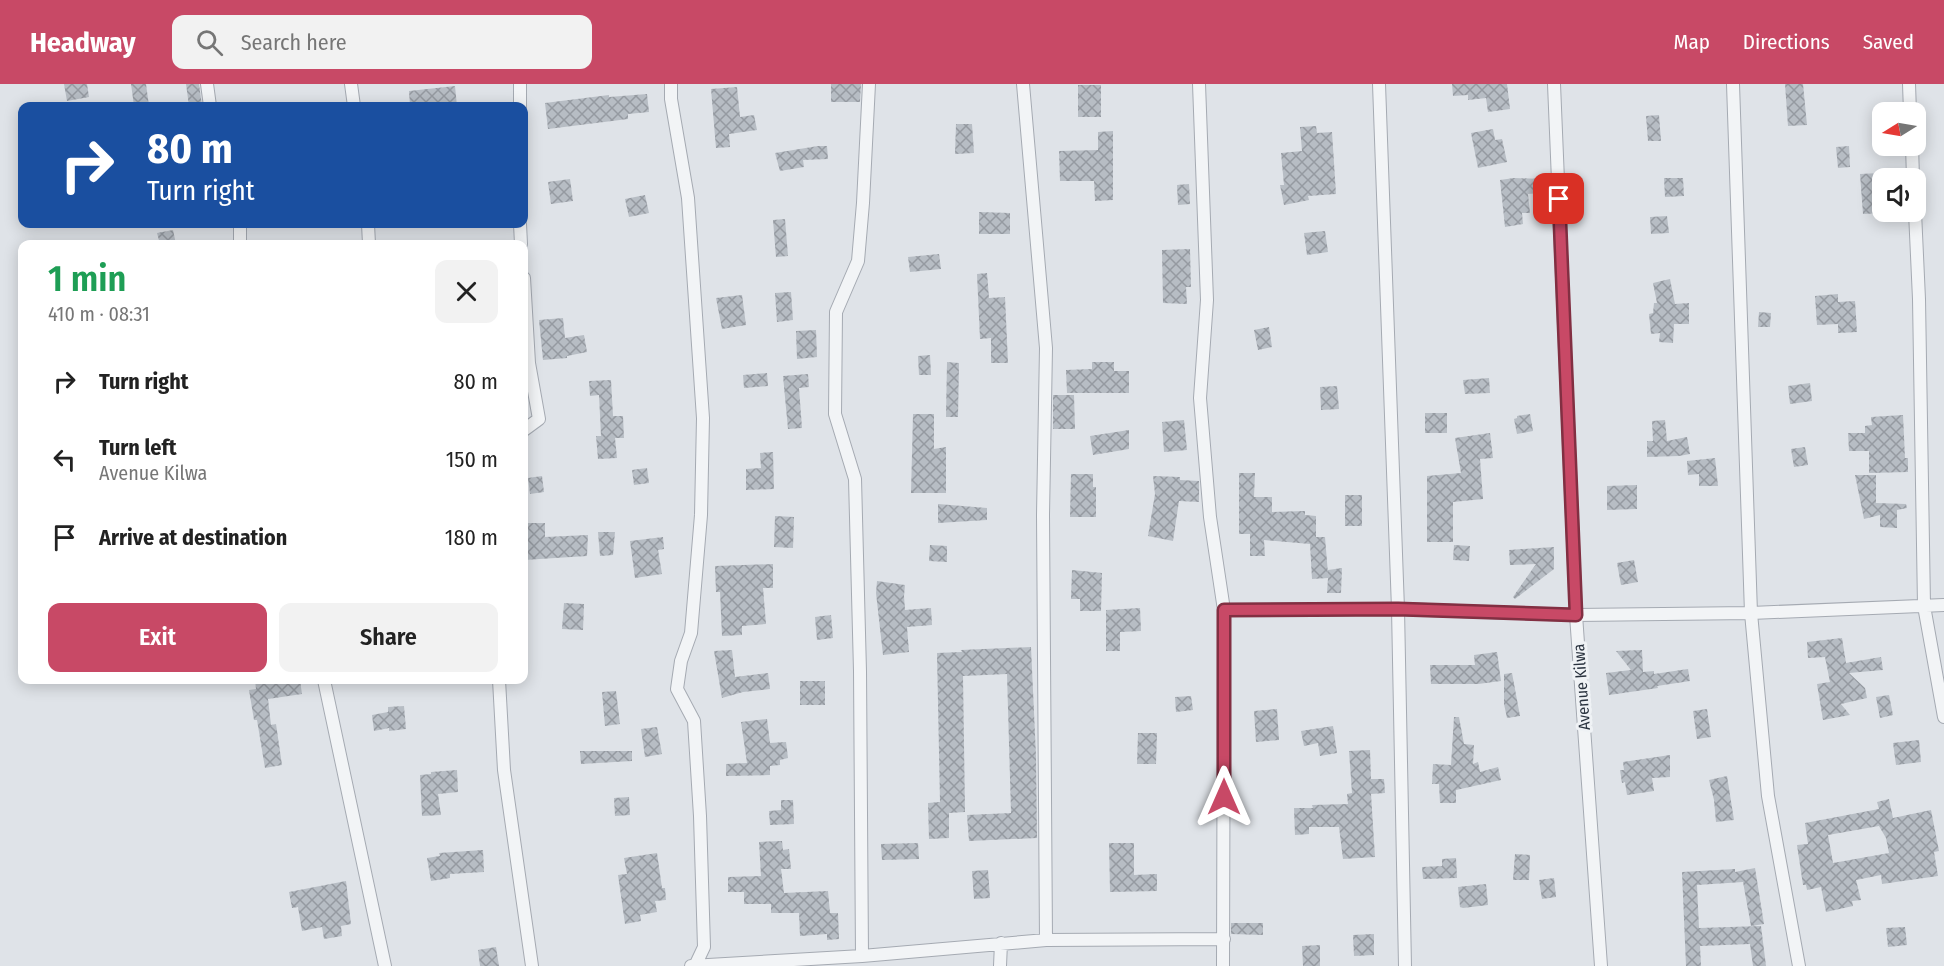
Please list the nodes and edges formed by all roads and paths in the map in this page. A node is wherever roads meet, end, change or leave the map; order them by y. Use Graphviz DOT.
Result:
graph roads {
  1 [pos="207,84"];
  2 [pos="351,84"];
  3 [pos="520,84"];
  4 [pos="671,84"];
  5 [pos="869,84"];
  6 [pos="1023,84"];
  7 [pos="1199,84"];
  8 [pos="1379,84"];
  9 [pos="1554,84"];
  10 [pos="1733,84"];
  11 [pos="1909,84"];
  12 [pos="209,102"];
  13 [pos="353,102"];
  14 [pos="520,102"];
  15 [pos="1910,102"];
  16 [pos="1915,222"];
  17 [pos="528,346"];
  18 [pos="528,419"];
  19 [pos="539,419"];
  20 [pos="528,427"];
  21 [pos="1944,605"];
  22 [pos="1924,606"];
  23 [pos="1398,609"];
  24 [pos="1224,610"];
  25 [pos="1751,613"];
  26 [pos="1576,615"];
  27 [pos="325,684"];
  28 [pos="499,684"];
  29 [pos="1944,717"];
  30 [pos="1224,939"];
  31 [pos="1046,940"];
  32 [pos="1001,943"];
  33 [pos="862,956"];
  34 [pos="838,962"];
  35 [pos="384,966"];
  36 [pos="532,966"];
  37 [pos="694,966"];
  38 [pos="1000,966"];
  39 [pos="1223,966"];
  40 [pos="1405,966"];
  41 [pos="1601,966"];
  42 [pos="1799,966"];
  1 -- 12 [label="street"];
  2 -- 13 [label="street"];
  3 -- 14 [label="street"];
  4 -- 37 [label="street"];
  5 -- 33 [label="street"];
  6 -- 31 [label="street"];
  7 -- 24 [label="street"];
  8 -- 23 [label="street"];
  9 -- 26 [label="street, Avenue Kilwa"];
  10 -- 25 [label="street"];
  11 -- 15 [label="street"];
  16 -- 22 [label="street"];
  17 -- 19 [label="street"];
  18 -- 19 [label="street"];
  19 -- 20 [label="street"];
  21 -- 22 [label="street"];
  22 -- 25 [label="street"];
  22 -- 29 [label="street"];
  23 -- 24 [label="street"];
  23 -- 26 [label="street"];
  23 -- 40 [label="street"];
  24 -- 30 [label="street"];
  25 -- 26 [label="street"];
  25 -- 42 [label="street"];
  26 -- 41 [label="street, Avenue Kilwa"];
  27 -- 35 [label="street"];
  28 -- 36 [label="street"];
  30 -- 31 [label="street"];
  30 -- 39 [label="street"];
  31 -- 32 [label="street"];
  32 -- 33 [label="street"];
  32 -- 38 [label="street"];
  33 -- 34 [label="street"];
  34 -- 37 [label="street"];
}
